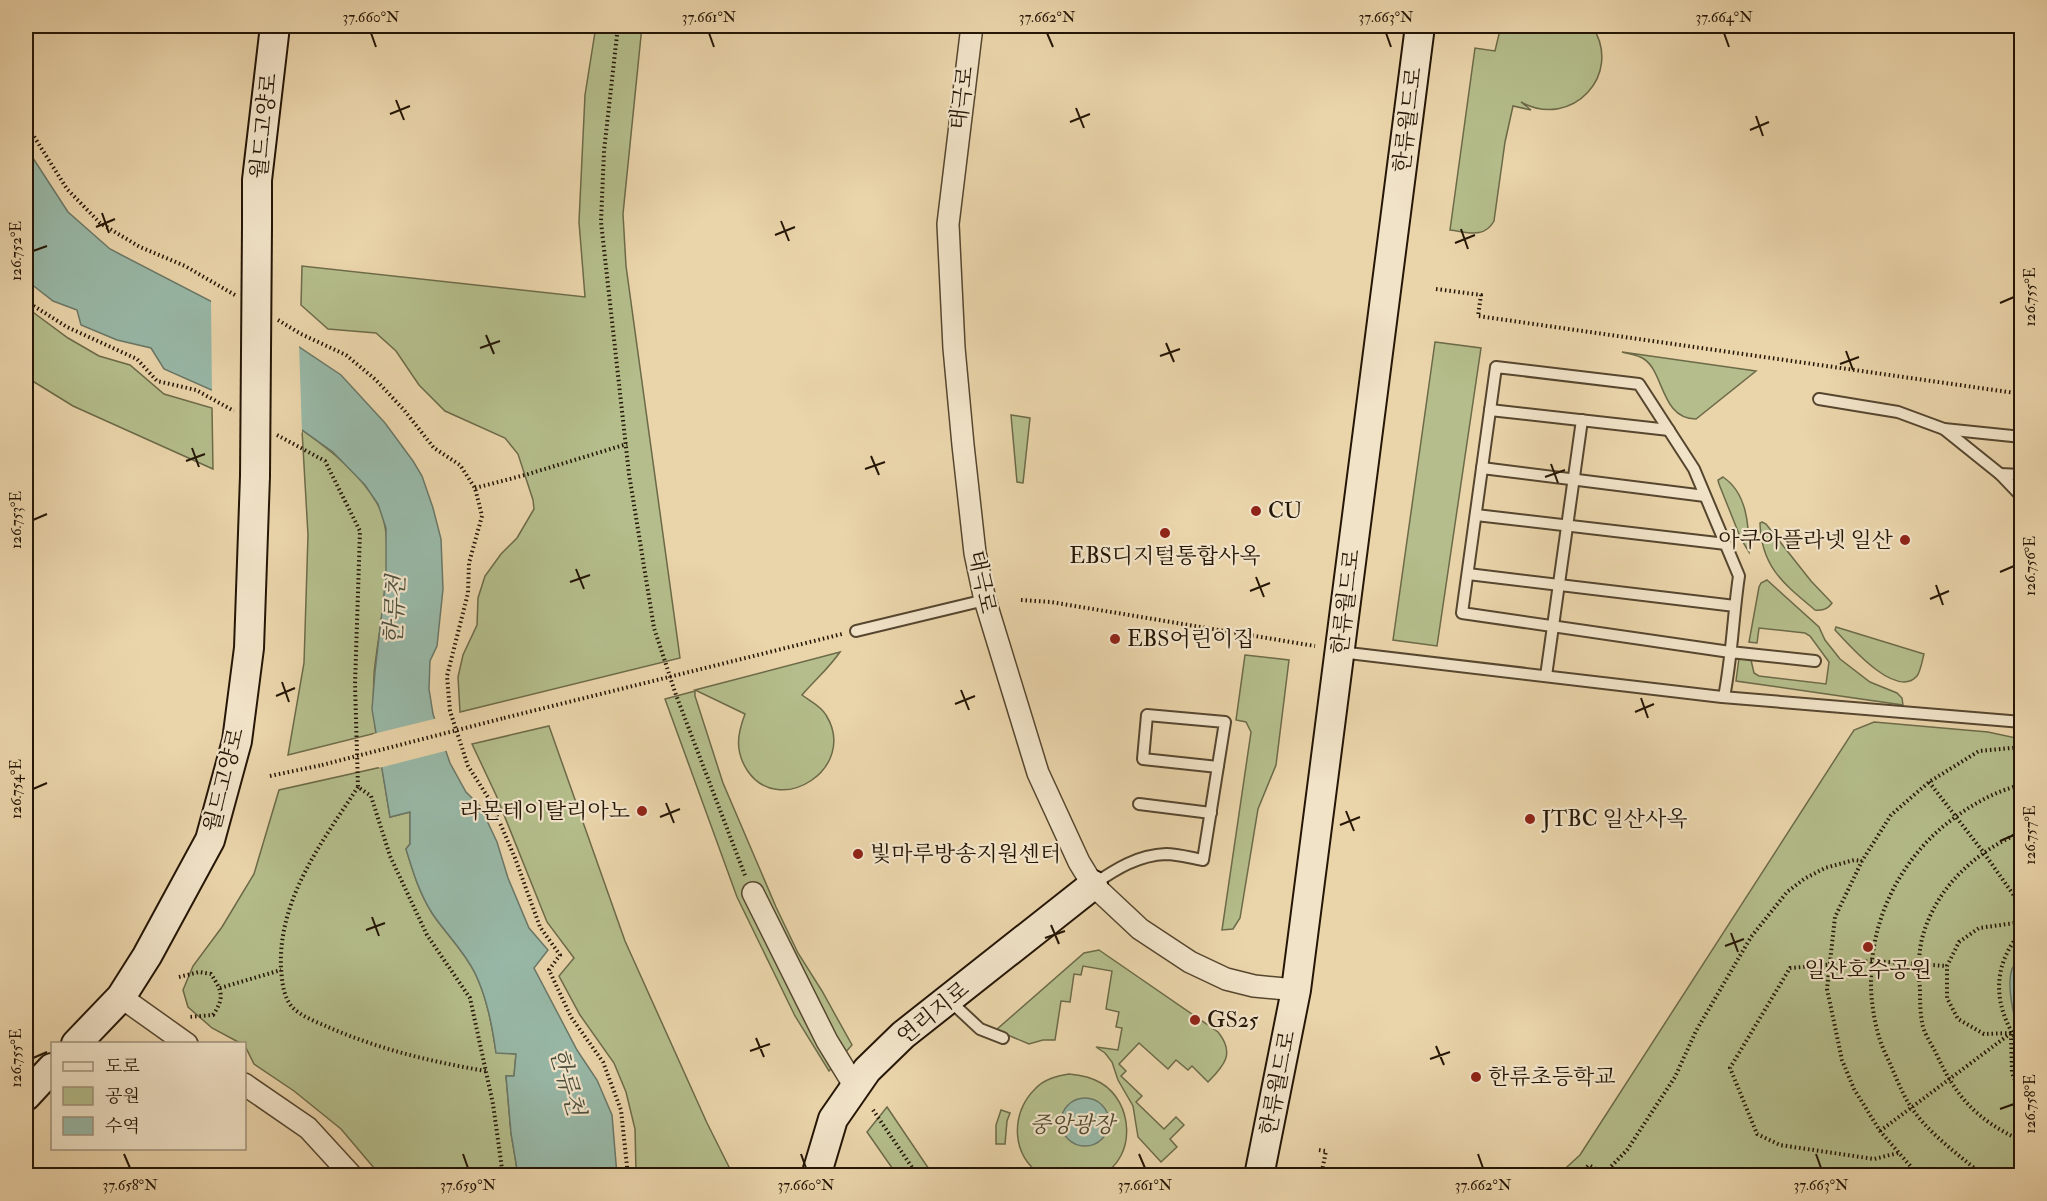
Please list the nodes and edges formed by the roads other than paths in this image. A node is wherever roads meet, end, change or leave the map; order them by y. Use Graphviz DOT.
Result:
graph roads {
  1 [pos="275,26"];
  2 [pos="972,26"];
  3 [pos="1420,26"];
  4 [pos="1819,399"];
  5 [pos="1490,410"];
  6 [pos="1582,420"];
  7 [pos="1944,429"];
  8 [pos="1669,430"];
  9 [pos="2022,437"];
  10 [pos="1482,468"];
  11 [pos="2000,474"];
  12 [pos="2022,474"];
  13 [pos="1573,480"];
  14 [pos="1705,496"];
  15 [pos="2022,497"];
  16 [pos="1476,515"];
  17 [pos="1567,526"];
  18 [pos="1726,544"];
  19 [pos="1468,574"];
  20 [pos="1559,584"];
  21 [pos="985,600"];
  22 [pos="1736,606"];
  23 [pos="1553,627"];
  24 [pos="852,629"];
  25 [pos="1327,649"];
  26 [pos="1730,652"];
  27 [pos="1815,661"];
  28 [pos="1546,676"];
  29 [pos="1724,697"];
  30 [pos="2022,722"];
  31 [pos="1218,767"];
  32 [pos="1139,804"];
  33 [pos="1211,813"];
  34 [pos="1093,885"];
  35 [pos="749,887"];
  36 [pos="1296,990"];
  37 [pos="121,997"];
  38 [pos="948,999"];
  39 [pos="1003,1038"];
  40 [pos="78,1042"];
  41 [pos="184,1042"];
  42 [pos="51,1069"];
  43 [pos="246,1084"];
  44 [pos="855,1085"];
  45 [pos="26,1096"];
  46 [pos="352,1176"];
  47 [pos="816,1176"];
  48 [pos="1259,1176"];
  1 -- 37 [label="main road, 월드고양로, bridge"];
  2 -- 21 [label="street, 태극로"];
  3 -- 25 [label="main road, 한류월드로"];
  4 -- 7 [label="lane"];
  5 -- 6 [label="lane"];
  5 -- 8 [label="lane"];
  5 -- 10 [label="lane"];
  6 -- 8 [label="lane"];
  6 -- 13 [label="lane"];
  7 -- 9 [label="lane"];
  7 -- 11 [label="lane"];
  8 -- 14 [label="lane"];
  10 -- 13 [label="lane"];
  10 -- 16 [label="lane"];
  11 -- 12 [label="lane"];
  11 -- 15 [label="lane"];
  13 -- 14 [label="lane"];
  13 -- 17 [label="lane"];
  14 -- 18 [label="lane"];
  16 -- 17 [label="lane"];
  16 -- 19 [label="lane"];
  17 -- 18 [label="lane"];
  17 -- 20 [label="lane"];
  18 -- 22 [label="lane"];
  19 -- 20 [label="lane"];
  19 -- 23 [label="lane"];
  20 -- 22 [label="lane"];
  20 -- 23 [label="lane"];
  21 -- 24 [label="lane"];
  21 -- 34 [label="street, 태극로"];
  22 -- 26 [label="lane"];
  23 -- 26 [label="lane"];
  23 -- 28 [label="lane"];
  25 -- 28 [label="lane"];
  25 -- 36 [label="main road, 한류월드로"];
  26 -- 27 [label="lane"];
  26 -- 29 [label="lane"];
  28 -- 29 [label="lane"];
  29 -- 30 [label="lane"];
  31 -- 31 [label="lane"];
  31 -- 33 [label="lane"];
  32 -- 33 [label="lane"];
  33 -- 34 [label="lane"];
  34 -- 36 [label="street, 태극로"];
  34 -- 38 [label="main road, 연리지로"];
  35 -- 44 [label="street"];
  36 -- 48 [label="main road, 한류월드로"];
  37 -- 40 [label="main road, 월드고양로"];
  37 -- 41 [label="street"];
  38 -- 39 [label="lane"];
  38 -- 44 [label="main road, 연리지로"];
  42 -- 45 [label="main road"];
  43 -- 46 [label="street"];
  44 -- 47 [label="main road, 연리지로"];
}
